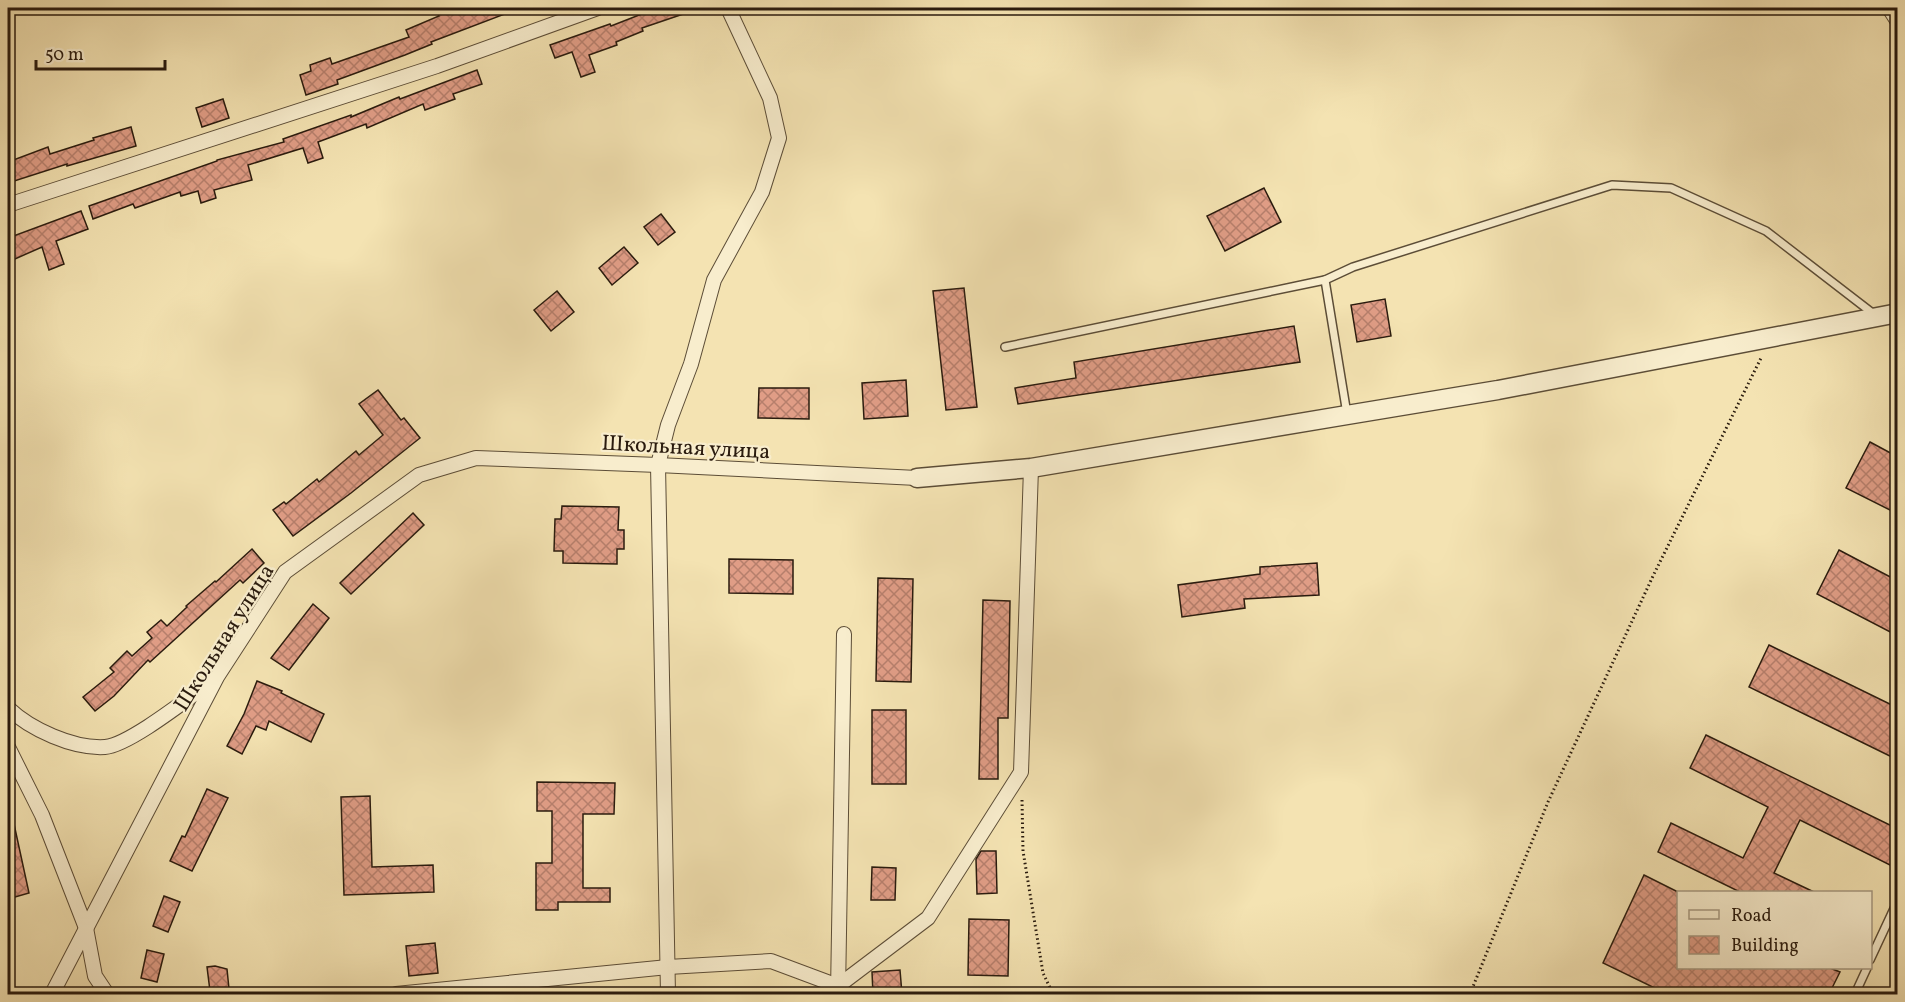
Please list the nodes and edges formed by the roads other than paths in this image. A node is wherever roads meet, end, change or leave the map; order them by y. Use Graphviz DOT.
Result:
graph roads {
  1 [pos="598,8"];
  2 [pos="728,8"];
  3 [pos="1890,8"];
  4 [pos="1898,22"];
  5 [pos="8,206"];
  6 [pos="1325,280"];
  7 [pos="1898,313"];
  8 [pos="1877,317"];
  9 [pos="1005,347"];
  10 [pos="1347,415"];
  11 [pos="658,465"];
  12 [pos="1031,468"];
  13 [pos="917,478"];
  14 [pos="844,634"];
  15 [pos="217,677"];
  16 [pos="8,708"];
  17 [pos="8,747"];
  18 [pos="1898,900"];
  19 [pos="86,928"];
  20 [pos="1872,956"];
  21 [pos="668,967"];
  22 [pos="1867,969"];
  23 [pos="838,990"];
  24 [pos="52,994"];
  25 [pos="107,994"];
  26 [pos="396,994"];
  27 [pos="668,994"];
  28 [pos="1855,994"];
  1 -- 5 [label="street"];
  2 -- 11 [label="street"];
  3 -- 4 [label="street"];
  6 -- 8 [label="lane"];
  6 -- 9 [label="lane"];
  6 -- 10 [label="lane"];
  7 -- 8 [label="street"];
  8 -- 10 [label="street"];
  10 -- 12 [label="street"];
  11 -- 13 [label="street, Школьная улица"];
  11 -- 15 [label="street, Школьная улица"];
  11 -- 21 [label="street"];
  12 -- 13 [label="street"];
  12 -- 23 [label="street"];
  14 -- 23 [label="street"];
  15 -- 16 [label="street"];
  15 -- 19 [label="street, Школьная улица"];
  17 -- 19 [label="street"];
  18 -- 20 [label="lane"];
  19 -- 24 [label="street, Школьная улица"];
  19 -- 25 [label="street"];
  21 -- 23 [label="street"];
  21 -- 26 [label="street"];
  21 -- 27 [label="street"];
  22 -- 28 [label="lane"];
}
